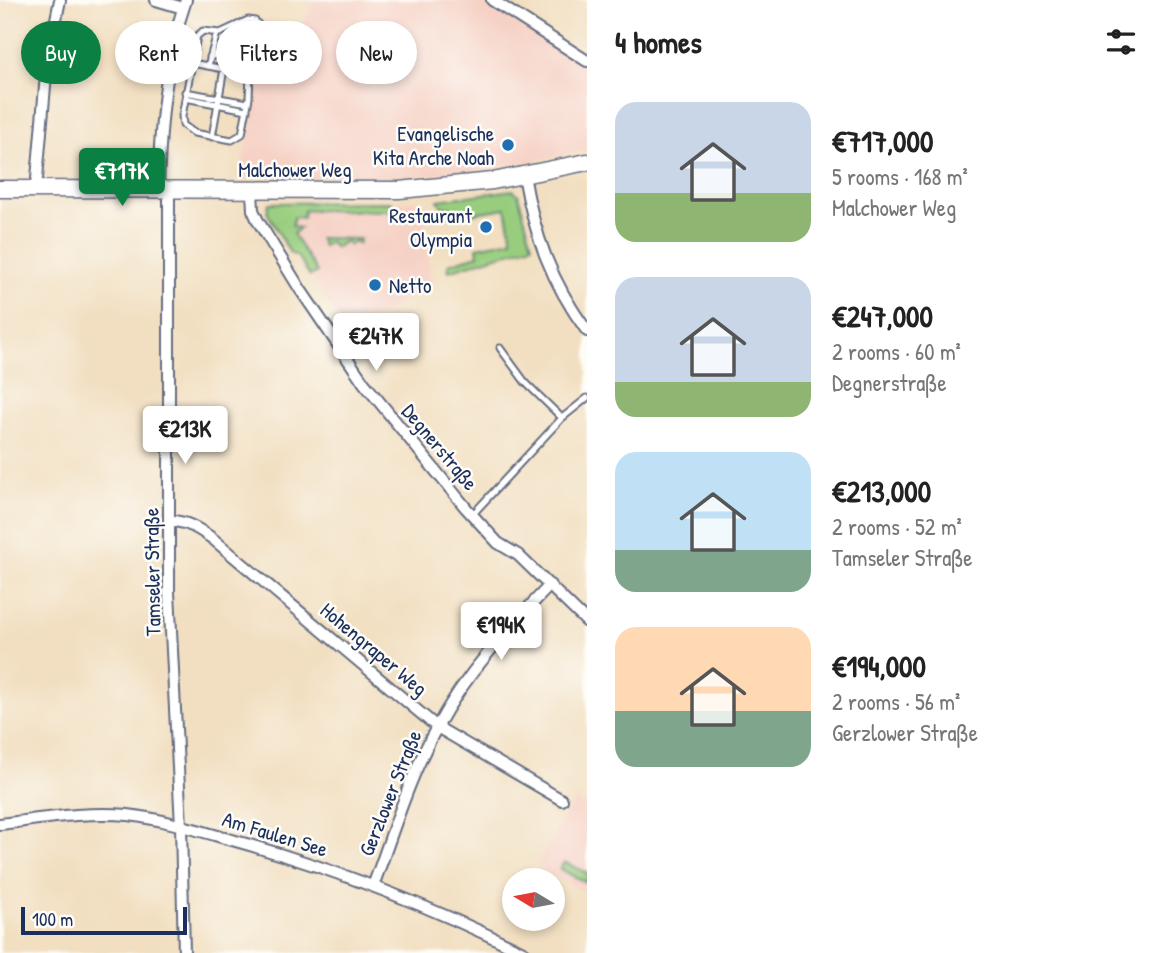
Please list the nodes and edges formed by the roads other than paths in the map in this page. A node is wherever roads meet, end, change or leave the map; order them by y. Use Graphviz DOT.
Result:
graph roads {
  1 [pos="60,0"];
  2 [pos="156,0"];
  3 [pos="492,0"];
  4 [pos="185,4"];
  5 [pos="202,32"];
  6 [pos="216,33"];
  7 [pos="216,55"];
  8 [pos="210,57"];
  9 [pos="587,61"];
  10 [pos="202,65"];
  11 [pos="208,66"];
  12 [pos="216,68"];
  13 [pos="187,84"];
  14 [pos="221,84"];
  15 [pos="249,84"];
  16 [pos="185,95"];
  17 [pos="218,101"];
  18 [pos="248,106"];
  19 [pos="212,137"];
  20 [pos="587,162"];
  21 [pos="524,175"];
  22 [pos="0,189"];
  23 [pos="36,190"];
  24 [pos="163,190"];
  25 [pos="251,191"];
  26 [pos="587,331"];
  27 [pos="500,348"];
  28 [pos="587,398"];
  29 [pos="562,418"];
  30 [pos="472,515"];
  31 [pos="170,521"];
  32 [pos="550,585"];
  33 [pos="587,621"];
  34 [pos="437,727"];
  35 [pos="562,800"];
  36 [pos="0,824"];
  37 [pos="181,826"];
  38 [pos="373,886"];
  39 [pos="184,953"];
  40 [pos="525,953"];
  1 -- 23 [label="street"];
  2 -- 4 [label="street"];
  3 -- 9 [label="street"];
  4 -- 24 [label="street, Tamseler Straße"];
  5 -- 6 [label="lane"];
  6 -- 8 [label="lane"];
  7 -- 8 [label="lane"];
  8 -- 11 [label="lane"];
  10 -- 11 [label="lane"];
  11 -- 12 [label="lane"];
  13 -- 16 [label="lane"];
  14 -- 17 [label="lane"];
  15 -- 18 [label="lane"];
  16 -- 17 [label="lane"];
  16 -- 19 [label="lane"];
  17 -- 18 [label="lane"];
  17 -- 19 [label="lane"];
  18 -- 19 [label="lane"];
  20 -- 21 [label="street, Malchower Weg"];
  21 -- 25 [label="street, Malchower Weg"];
  21 -- 26 [label="street"];
  22 -- 23 [label="street, Malchower Weg"];
  23 -- 24 [label="street, Malchower Weg"];
  24 -- 25 [label="street, Malchower Weg"];
  24 -- 31 [label="street, Tamseler Straße"];
  25 -- 30 [label="street, Degnerstraße"];
  27 -- 29 [label="lane"];
  28 -- 29 [label="lane, Degnerstraße"];
  29 -- 30 [label="lane, Degnerstraße"];
  30 -- 32 [label="street, Degnerstraße"];
  31 -- 34 [label="street, Hohengraper Weg"];
  31 -- 37 [label="street, Tamseler Straße"];
  32 -- 33 [label="street, Degnerstraße"];
  32 -- 34 [label="street, Gerzlower Straße"];
  34 -- 35 [label="street, Hohengraper Weg"];
  34 -- 38 [label="street, Gerzlower Straße"];
  36 -- 37 [label="street, Am Faulen See"];
  37 -- 38 [label="street, Am Faulen See"];
  37 -- 39 [label="street, Tamseler Straße"];
  38 -- 40 [label="street, Am Faulen See"];
}
